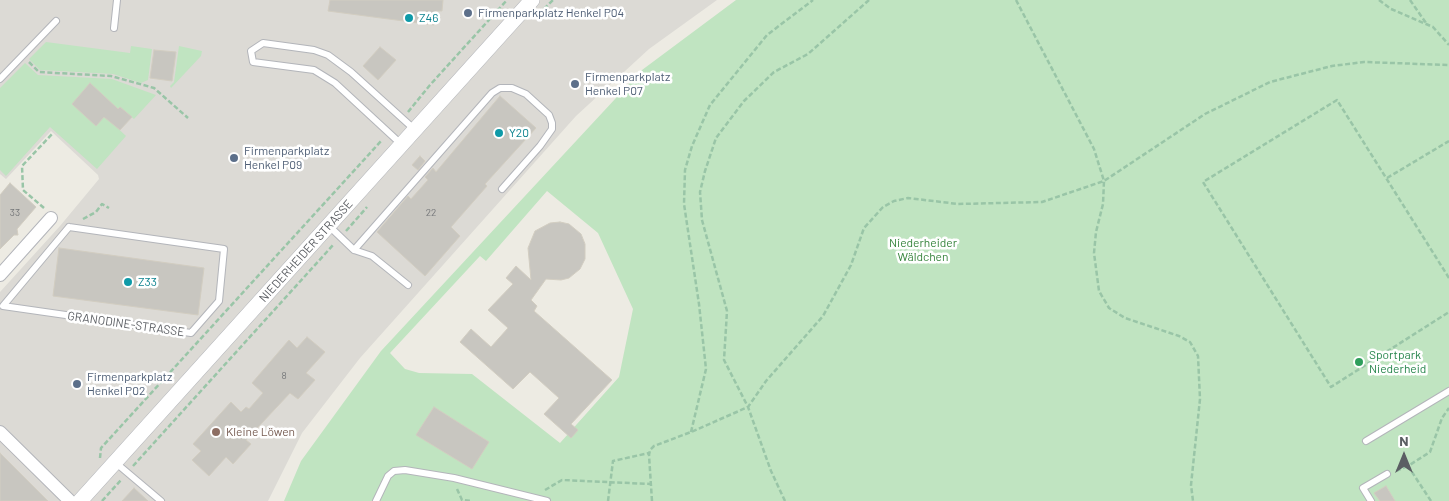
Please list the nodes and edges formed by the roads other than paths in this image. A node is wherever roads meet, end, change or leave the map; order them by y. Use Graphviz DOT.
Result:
graph roads {
  1 [pos="117,0"];
  2 [pos="532,0"];
  3 [pos="56,22"];
  4 [pos="114,28"];
  5 [pos="0,79"];
  6 [pos="415,130"];
  7 [pos="402,145"];
  8 [pos="502,189"];
  9 [pos="48,214"];
  10 [pos="329,226"];
  11 [pos="354,250"];
  12 [pos="0,275"];
  13 [pos="408,286"];
  14 [pos="1,309"];
  15 [pos="1449,391"];
  16 [pos="0,432"];
  17 [pos="1366,441"];
  18 [pos="115,462"];
  19 [pos="1387,474"];
  20 [pos="70,501"];
  21 [pos="80,501"];
  22 [pos="161,501"];
  23 [pos="376,501"];
  24 [pos="547,501"];
  25 [pos="1371,501"];
  1 -- 4 [label="lane"];
  2 -- 6 [label="street, NIEDERHEIDER STRASSE"];
  3 -- 5 [label="lane"];
  6 -- 7 [label="street, NIEDERHEIDER STRASSE"];
  6 -- 7 [label="lane"];
  7 -- 10 [label="street, NIEDERHEIDER STRASSE"];
  8 -- 11 [label="lane"];
  9 -- 12 [label="street"];
  10 -- 11 [label="lane"];
  10 -- 18 [label="street, NIEDERHEIDER STRASSE"];
  11 -- 13 [label="lane"];
  14 -- 14 [label="lane, GRANODINE-STRASSE"];
  15 -- 17 [label="lane"];
  16 -- 20 [label="street"];
  18 -- 21 [label="street, NIEDERHEIDER STRASSE"];
  18 -- 22 [label="lane"];
  19 -- 25 [label="lane"];
  23 -- 24 [label="lane"];
}
